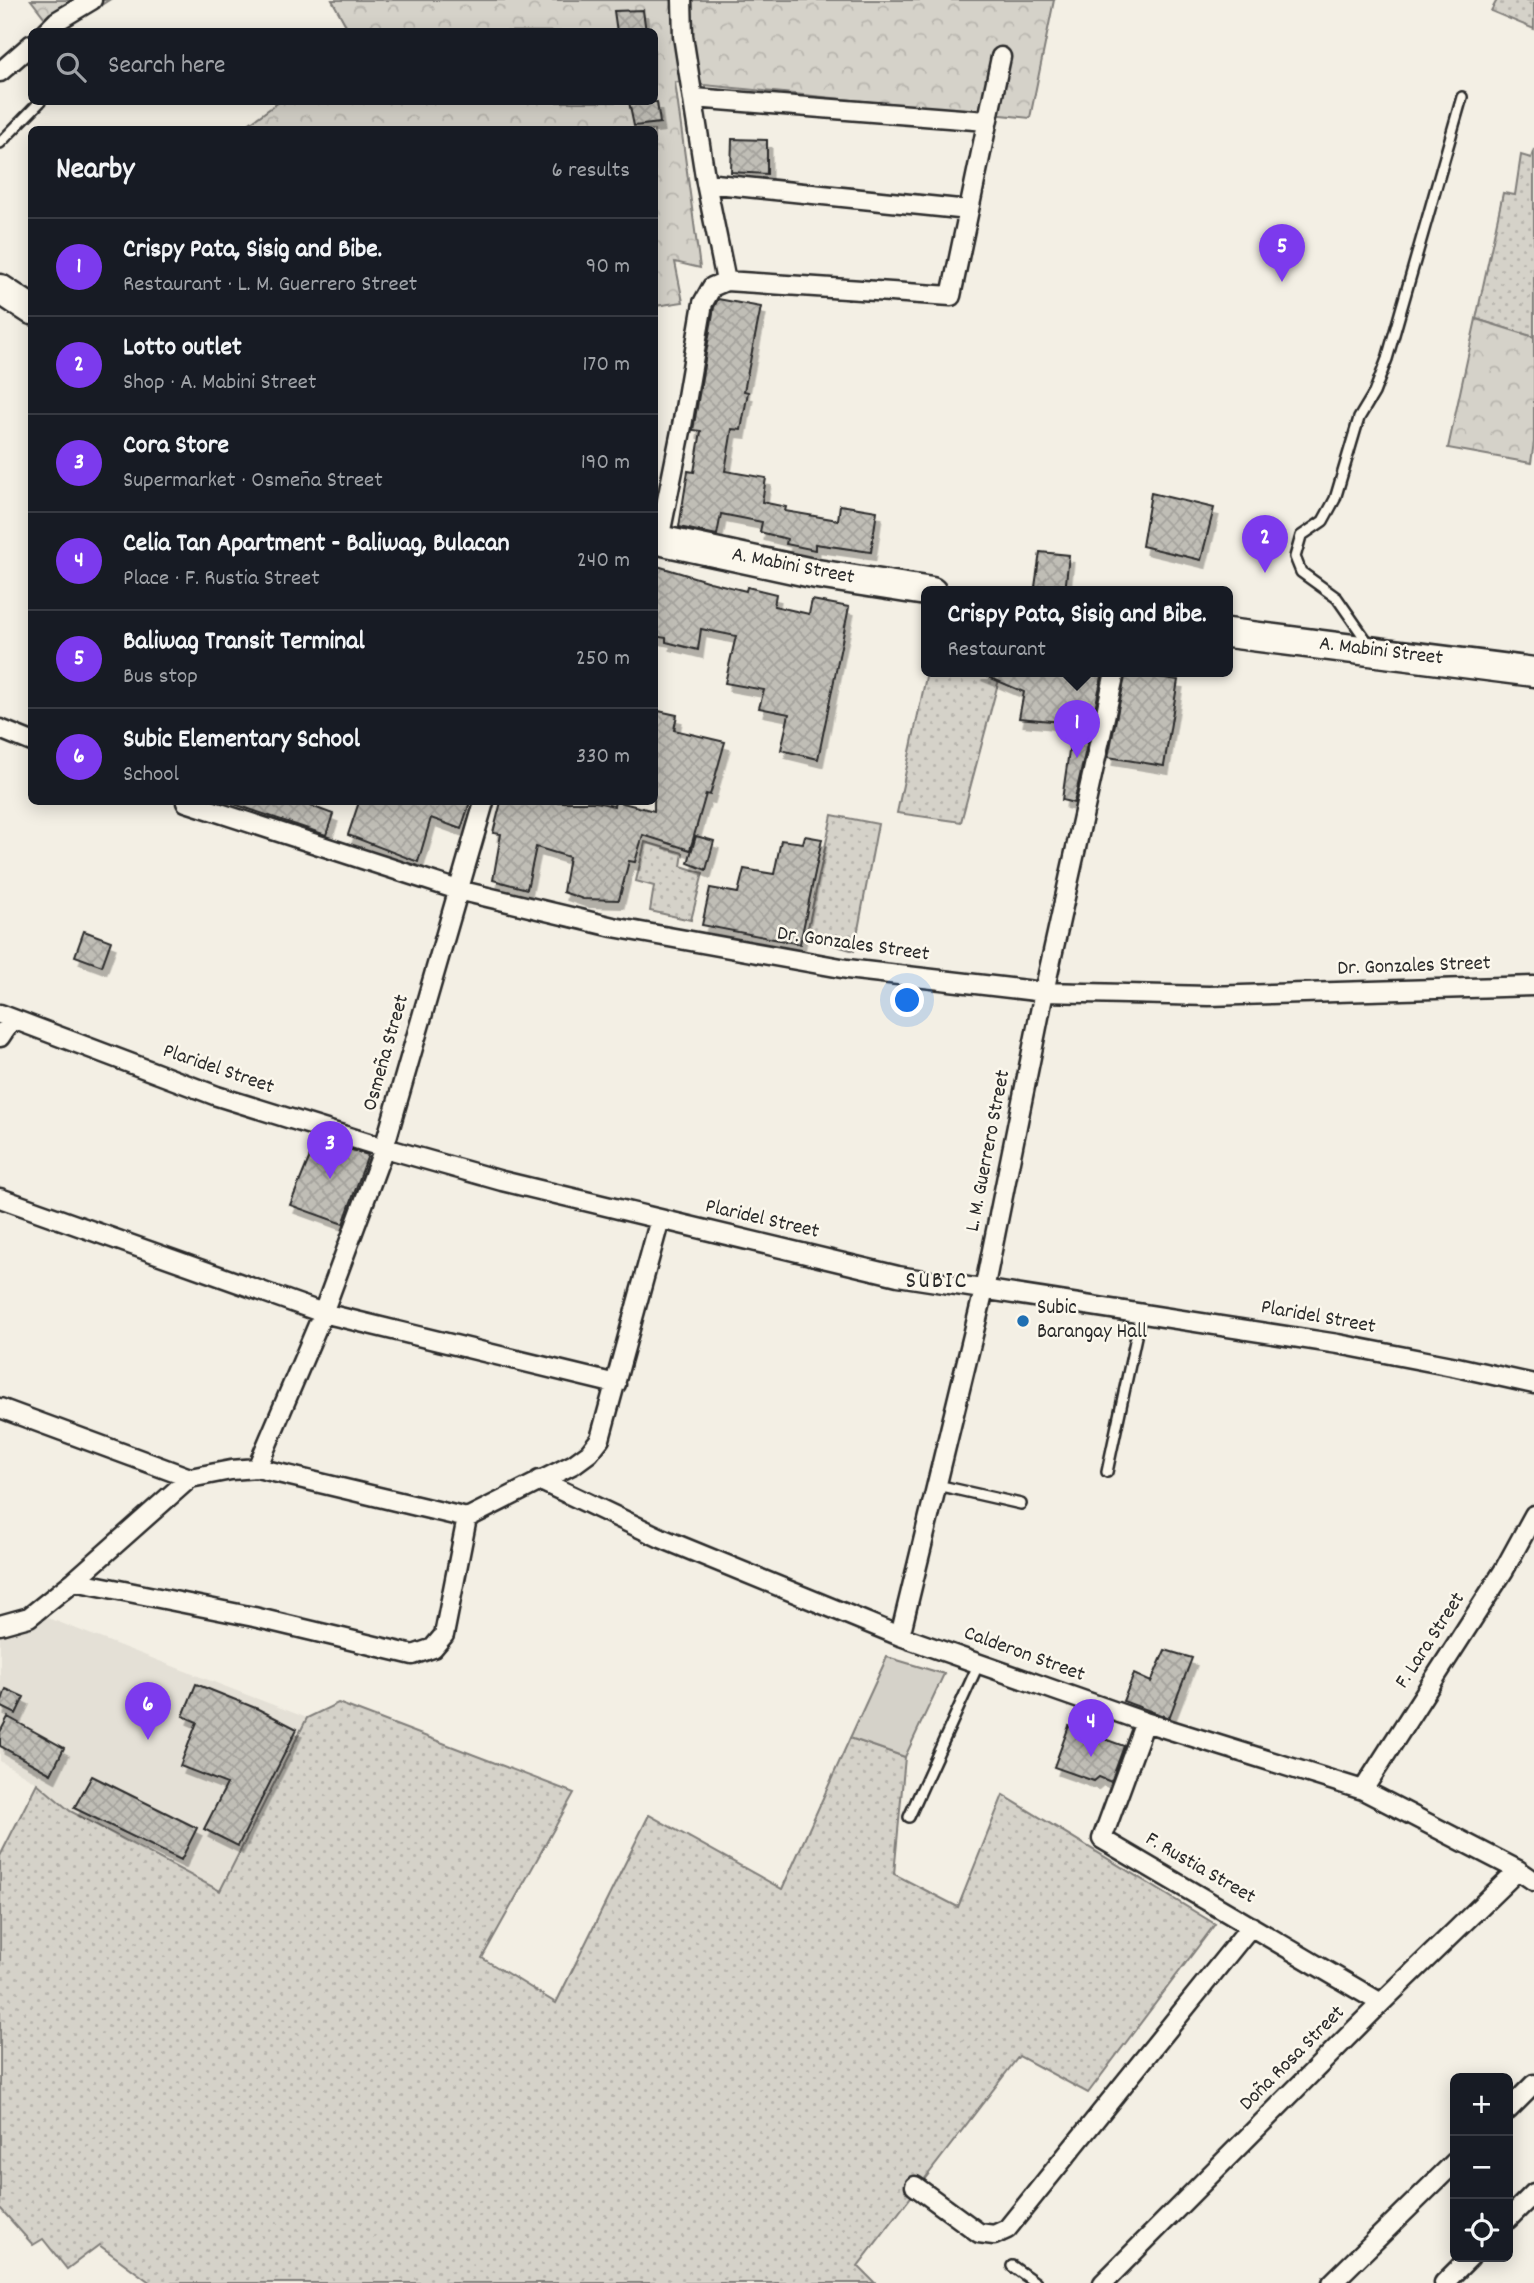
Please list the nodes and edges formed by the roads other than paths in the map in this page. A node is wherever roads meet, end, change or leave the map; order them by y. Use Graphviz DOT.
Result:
graph roads {
  1 [pos="92,0"];
  2 [pos="682,0"];
  3 [pos="50,28"];
  4 [pos="28,48"];
  5 [pos="1001,57"];
  6 [pos="0,72"];
  7 [pos="1462,97"];
  8 [pos="694,98"];
  9 [pos="37,105"];
  10 [pos="987,121"];
  11 [pos="0,143"];
  12 [pos="706,183"];
  13 [pos="969,210"];
  14 [pos="726,281"];
  15 [pos="0,289"];
  16 [pos="28,307"];
  17 [pos="658,535"];
  18 [pos="658,540"];
  19 [pos="921,590"];
  20 [pos="1233,634"];
  21 [pos="1374,651"];
  22 [pos="1534,672"];
  23 [pos="1114,677"];
  24 [pos="0,729"];
  25 [pos="28,740"];
  26 [pos="195,805"];
  27 [pos="483,805"];
  28 [pos="458,890"];
  29 [pos="1534,986"];
  30 [pos="1044,992"];
  31 [pos="6,1016"];
  32 [pos="0,1037"];
  33 [pos="384,1148"];
  34 [pos="0,1198"];
  35 [pos="660,1219"];
  36 [pos="984,1290"];
  37 [pos="323,1313"];
  38 [pos="1141,1313"];
  39 [pos="616,1384"];
  40 [pos="1534,1384"];
  41 [pos="0,1408"];
  42 [pos="257,1468"];
  43 [pos="1107,1472"];
  44 [pos="190,1478"];
  45 [pos="539,1480"];
  46 [pos="937,1485"];
  47 [pos="1021,1503"];
  48 [pos="1534,1515"];
  49 [pos="467,1518"];
  50 [pos="74,1581"];
  51 [pos="0,1625"];
  52 [pos="900,1636"];
  53 [pos="979,1663"];
  54 [pos="1145,1722"];
  55 [pos="1363,1790"];
  56 [pos="909,1817"];
  57 [pos="1518,1870"];
  58 [pos="1534,1881"];
  59 [pos="1251,1926"];
  60 [pos="1381,2003"];
  61 [pos="1534,2084"];
  62 [pos="1513,2105"];
  63 [pos="1450,2167"];
  64 [pos="915,2186"];
  65 [pos="1534,2193"];
  66 [pos="1513,2214"];
  67 [pos="1467,2262"];
  68 [pos="1012,2266"];
  69 [pos="1455,2279"];
  70 [pos="1036,2283"];
  71 [pos="1103,2283"];
  72 [pos="1332,2283"];
  1 -- 3 [label="street"];
  2 -- 8 [label="street"];
  4 -- 6 [label="street"];
  5 -- 10 [label="street"];
  7 -- 21 [label="lane"];
  8 -- 10 [label="street"];
  8 -- 12 [label="street"];
  9 -- 11 [label="lane"];
  10 -- 13 [label="street"];
  12 -- 13 [label="street"];
  12 -- 14 [label="street"];
  13 -- 14 [label="street"];
  14 -- 17 [label="street"];
  15 -- 16 [label="main road"];
  18 -- 19 [label="main road, A. Mabini Street"];
  20 -- 21 [label="main road, A. Mabini Street"];
  21 -- 22 [label="main road, A. Mabini Street"];
  23 -- 30 [label="street, L. M. Guerrero Street"];
  24 -- 25 [label="street"];
  26 -- 28 [label="street, Dr. Gonzales Street"];
  27 -- 28 [label="street, Osmeña Street"];
  28 -- 30 [label="street, Dr. Gonzales Street"];
  28 -- 33 [label="street, Osmeña Street"];
  29 -- 30 [label="street, Dr. Gonzales Street"];
  30 -- 36 [label="street, L. M. Guerrero Street"];
  31 -- 32 [label="street"];
  31 -- 33 [label="street, Plaridel Street"];
  33 -- 35 [label="street, Plaridel Street"];
  33 -- 37 [label="street, Osmeña Street"];
  34 -- 37 [label="street"];
  35 -- 36 [label="street, Plaridel Street"];
  35 -- 39 [label="street"];
  36 -- 38 [label="street, Plaridel Street"];
  36 -- 46 [label="street, L. M. Guerrero Street"];
  37 -- 39 [label="street"];
  37 -- 42 [label="street, Osmeña Street"];
  38 -- 40 [label="street, Plaridel Street"];
  38 -- 43 [label="lane"];
  39 -- 45 [label="street"];
  41 -- 44 [label="street"];
  42 -- 44 [label="street"];
  42 -- 49 [label="street"];
  44 -- 50 [label="street"];
  45 -- 49 [label="street"];
  45 -- 52 [label="street, Calderon Street"];
  46 -- 47 [label="lane"];
  46 -- 52 [label="street, L. M. Guerrero Street"];
  48 -- 55 [label="street, F. Lara Street"];
  49 -- 50 [label="street"];
  50 -- 51 [label="street"];
  52 -- 53 [label="street, Calderon Street"];
  53 -- 54 [label="street, Calderon Street"];
  53 -- 56 [label="lane"];
  54 -- 55 [label="street, Calderon Street"];
  54 -- 59 [label="street, F. Rustia Street"];
  55 -- 57 [label="street, Calderon Street"];
  57 -- 58 [label="street, Calderon Street"];
  57 -- 60 [label="street, Doña Rosa Street"];
  59 -- 60 [label="street, F. Rustia Street"];
  59 -- 64 [label="street"];
  60 -- 71 [label="street, Doña Rosa Street"];
  61 -- 62 [label="street"];
  63 -- 72 [label="street"];
  65 -- 66 [label="street"];
  67 -- 69 [label="street"];
  68 -- 70 [label="lane"];
}
